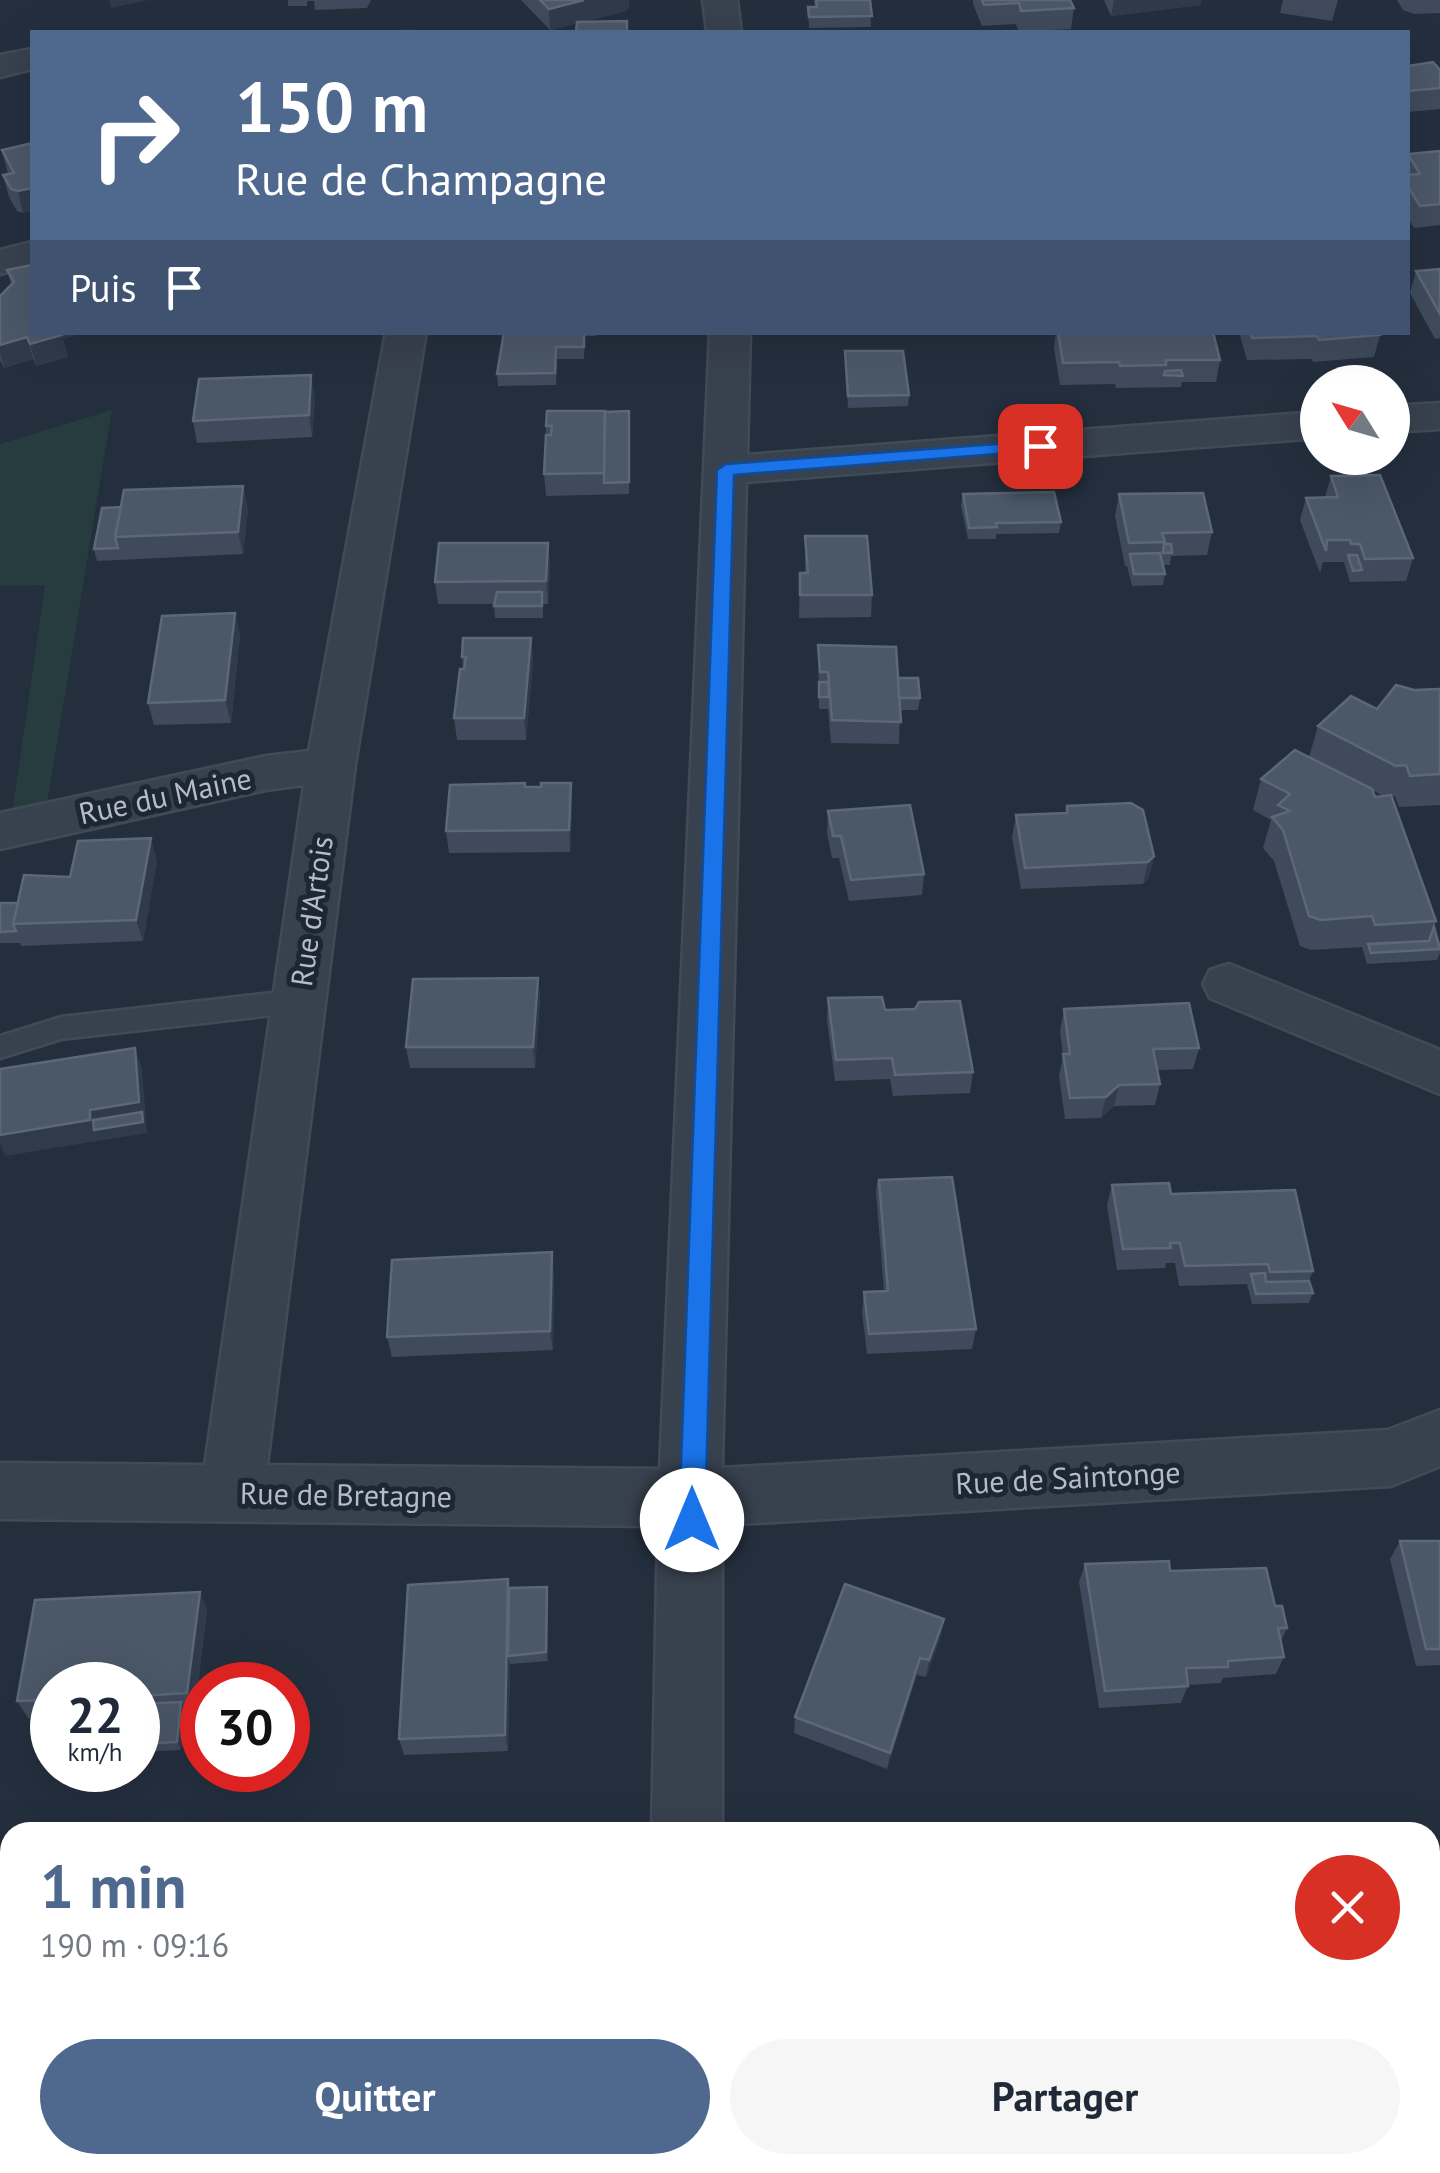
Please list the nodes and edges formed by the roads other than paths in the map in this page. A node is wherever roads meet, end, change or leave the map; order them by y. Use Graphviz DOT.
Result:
graph roads {
  1 [pos="720,0"];
  2 [pos="724,30"];
  3 [pos="30,59"];
  4 [pos="0,66"];
  5 [pos="30,254"];
  6 [pos="0,262"];
  7 [pos="405,335"];
  8 [pos="730,335"];
  9 [pos="1440,416"];
  10 [pos="1410,418"];
  11 [pos="1300,426"];
  12 [pos="726,470"];
  13 [pos="331,764"];
  14 [pos="0,830"];
  15 [pos="1230,984"];
  16 [pos="299,1000"];
  17 [pos="0,1048"];
  18 [pos="1440,1073"];
  19 [pos="1440,1437"];
  20 [pos="0,1491"];
  21 [pos="232,1492"];
  22 [pos="692,1498"];
  23 [pos="688,1822"];
  1 -- 2 [label="street"];
  3 -- 4 [label="street"];
  5 -- 6 [label="street"];
  7 -- 13 [label="street, Rue d'Artois"];
  8 -- 12 [label="street"];
  9 -- 10 [label="street"];
  11 -- 12 [label="street"];
  12 -- 22 [label="street"];
  13 -- 14 [label="street, Rue du Maine"];
  13 -- 16 [label="street, Rue d'Artois"];
  15 -- 18 [label="street"];
  16 -- 17 [label="lane"];
  16 -- 21 [label="street, Rue d'Artois"];
  19 -- 22 [label="street, Rue de Saintonge"];
  20 -- 21 [label="street, Rue de Bretagne"];
  21 -- 22 [label="street, Rue de Bretagne"];
  22 -- 23 [label="street"];
}
